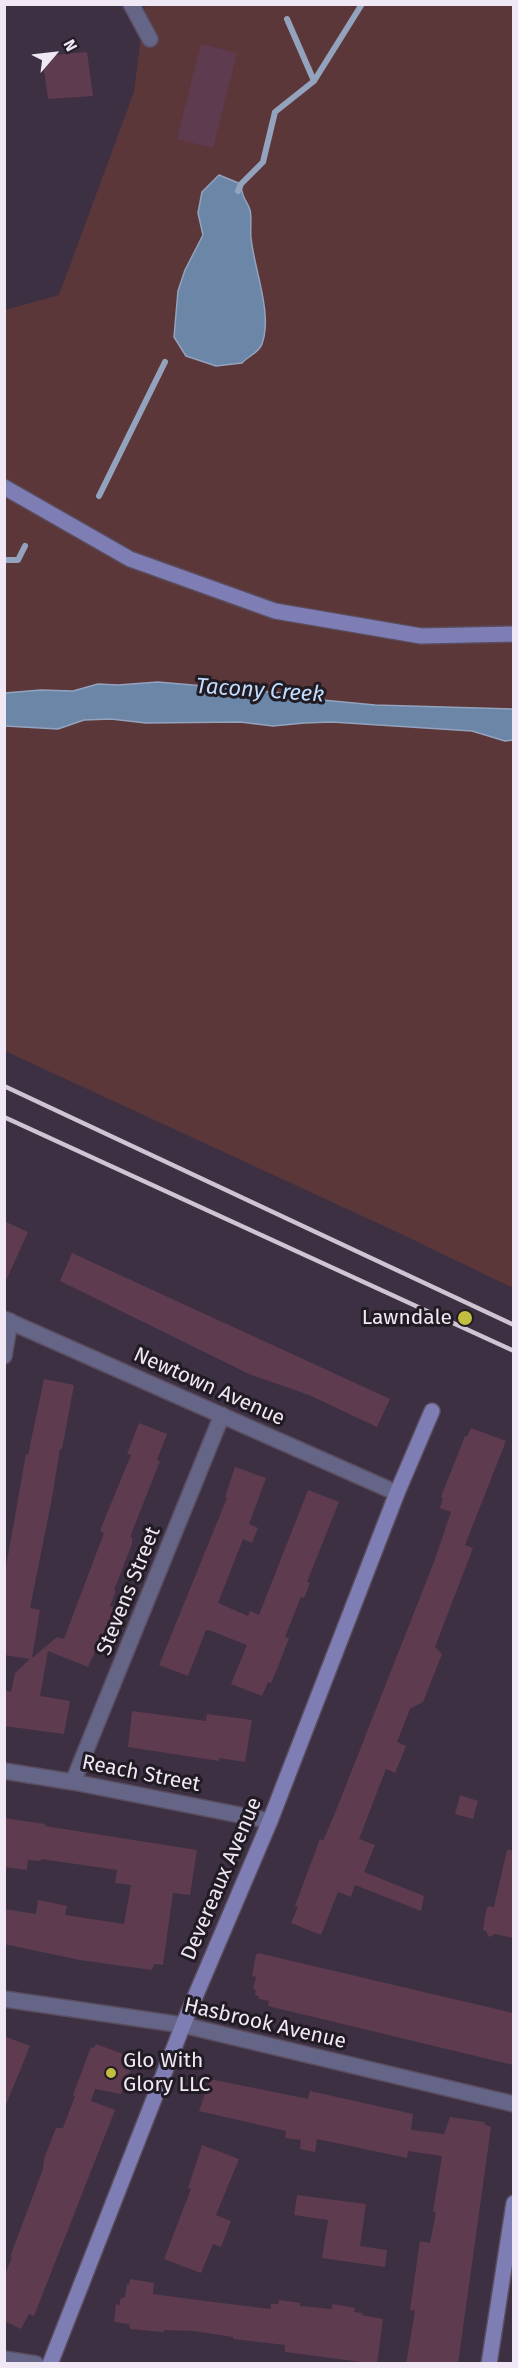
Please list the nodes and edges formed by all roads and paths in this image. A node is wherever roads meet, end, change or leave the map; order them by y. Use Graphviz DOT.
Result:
graph roads {
  1 [pos="131,4"];
  2 [pos="150,39"];
  3 [pos="4,487"];
  4 [pos="513,634"];
  5 [pos="7,1320"];
  6 [pos="4,1356"];
  7 [pos="432,1411"];
  8 [pos="222,1415"];
  9 [pos="397,1493"];
  10 [pos="4,1772"];
  11 [pos="73,1782"];
  12 [pos="270,1821"];
  13 [pos="4,1999"];
  14 [pos="183,2025"];
  15 [pos="513,2104"];
  16 [pos="513,2203"];
  17 [pos="4,2359"];
  18 [pos="36,2364"];
  19 [pos="50,2364"];
  20 [pos="489,2364"];
  1 -- 2 [label="street"];
  3 -- 4 [label="street"];
  5 -- 6 [label="street"];
  5 -- 8 [label="street, Newtown Avenue"];
  7 -- 9 [label="street, Devereaux Avenue"];
  8 -- 9 [label="street, Newtown Avenue"];
  8 -- 11 [label="street, Stevens Street"];
  9 -- 12 [label="street, Devereaux Avenue"];
  10 -- 11 [label="street, Reach Street"];
  11 -- 12 [label="street, Reach Street"];
  12 -- 14 [label="street, Devereaux Avenue"];
  13 -- 14 [label="street, Hasbrook Avenue"];
  14 -- 15 [label="street, Hasbrook Avenue"];
  14 -- 19 [label="street, Devereaux Avenue"];
  16 -- 20 [label="street"];
  17 -- 18 [label="street"];
}
